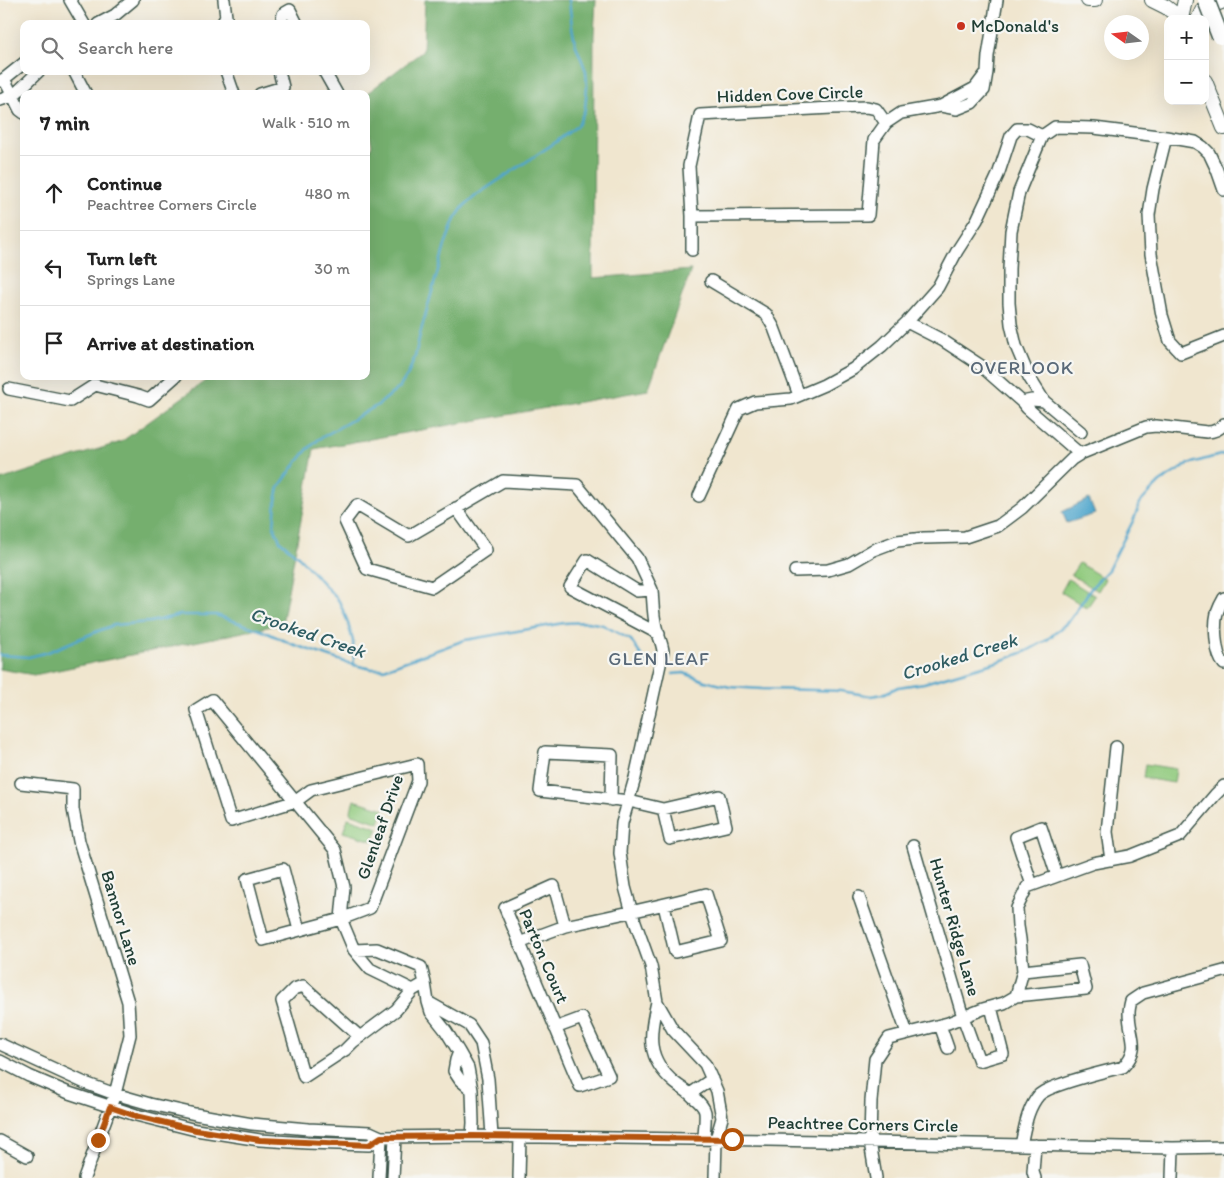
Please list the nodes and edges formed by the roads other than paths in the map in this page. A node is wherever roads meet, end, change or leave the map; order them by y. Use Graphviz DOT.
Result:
graph roads {
  1 [pos="70,0"];
  2 [pos="134,0"];
  3 [pos="224,0"];
  4 [pos="997,0"];
  5 [pos="1088,0"];
  6 [pos="1096,0"];
  7 [pos="1152,0"];
  8 [pos="1172,0"];
  9 [pos="1186,0"];
  10 [pos="1206,0"];
  11 [pos="1224,0"];
  12 [pos="1176,15"];
  13 [pos="1179,15"];
  14 [pos="1181,15"];
  15 [pos="1200,15"];
  16 [pos="82,20"];
  17 [pos="106,20"];
  18 [pos="224,20"];
  19 [pos="282,20"];
  20 [pos="295,20"];
  21 [pos="1220,36"];
  22 [pos="20,66"];
  23 [pos="35,75"];
  24 [pos="76,75"];
  25 [pos="227,75"];
  26 [pos="280,75"];
  27 [pos="326,75"];
  28 [pos="2,80"];
  29 [pos="84,90"];
  30 [pos="233,90"];
  31 [pos="273,90"];
  32 [pos="335,90"];
  33 [pos="1209,90"];
  34 [pos="13,96"];
  35 [pos="0,100"];
  36 [pos="20,110"];
  37 [pos="886,123"];
  38 [pos="1224,128"];
  39 [pos="1042,136"];
  40 [pos="1166,136"];
  41 [pos="1224,190"];
  42 [pos="692,216"];
  43 [pos="692,250"];
  44 [pos="711,281"];
  45 [pos="907,322"];
  46 [pos="1224,336"];
  47 [pos="172,380"];
  48 [pos="93,381"];
  49 [pos="9,389"];
  50 [pos="799,395"];
  51 [pos="1044,401"];
  52 [pos="1022,402"];
  53 [pos="1224,424"];
  54 [pos="1081,432"];
  55 [pos="1080,454"];
  56 [pos="699,496"];
  57 [pos="456,508"];
  58 [pos="795,572"];
  59 [pos="652,590"];
  60 [pos="1224,598"];
  61 [pos="659,634"];
  62 [pos="1224,664"];
  63 [pos="1116,747"];
  64 [pos="21,783"];
  65 [pos="1224,786"];
  66 [pos="611,800"];
  67 [pos="296,801"];
  68 [pos="629,801"];
  69 [pos="662,809"];
  70 [pos="913,846"];
  71 [pos="1111,860"];
  72 [pos="1057,876"];
  73 [pos="1032,885"];
  74 [pos="859,897"];
  75 [pos="664,904"];
  76 [pos="632,912"];
  77 [pos="341,919"];
  78 [pos="566,926"];
  79 [pos="299,930"];
  80 [pos="520,943"];
  81 [pos="354,950"];
  82 [pos="1023,971"];
  83 [pos="1224,971"];
  84 [pos="425,984"];
  85 [pos="413,990"];
  86 [pos="1016,996"];
  87 [pos="428,1002"];
  88 [pos="657,1002"];
  89 [pos="991,1006"];
  90 [pos="963,1017"];
  91 [pos="940,1024"];
  92 [pos="555,1028"];
  93 [pos="907,1033"];
  94 [pos="360,1037"];
  95 [pos="0,1044"];
  96 [pos="948,1048"];
  97 [pos="0,1061"];
  98 [pos="712,1079"];
  99 [pos="115,1094"];
  100 [pos="690,1094"];
  101 [pos="110,1107"];
  102 [pos="472,1136"];
  103 [pos="492,1136"];
  104 [pos="381,1137"];
  105 [pos="395,1137"];
  106 [pos="520,1137"];
  107 [pos="710,1139"];
  108 [pos="0,1141"];
  109 [pos="870,1142"];
  110 [pos="1021,1145"];
  111 [pos="1035,1145"];
  112 [pos="1224,1147"];
  113 [pos="1173,1148"];
  114 [pos="27,1156"];
  115 [pos="84,1178"];
  116 [pos="379,1178"];
  117 [pos="393,1178"];
  118 [pos="519,1178"];
  119 [pos="715,1178"];
  120 [pos="876,1178"];
  121 [pos="1035,1178"];
  122 [pos="1172,1178"];
  1 -- 16 [label="street"];
  2 -- 17 [label="street"];
  3 -- 18 [label="street"];
  4 -- 37 [label="street"];
  5 -- 6 [label="main road"];
  7 -- 12 [label="main road"];
  8 -- 13 [label="main road"];
  9 -- 14 [label="main road"];
  10 -- 21 [label="highway, bridge"];
  11 -- 15 [label="main road"];
  19 -- 20 [label="street"];
  22 -- 28 [label="street"];
  23 -- 34 [label="street"];
  24 -- 29 [label="street"];
  25 -- 30 [label="street"];
  26 -- 31 [label="street"];
  27 -- 32 [label="street"];
  28 -- 34 [label="street"];
  33 -- 38 [label="main road"];
  34 -- 35 [label="street"];
  34 -- 36 [label="street"];
  37 -- 42 [label="street"];
  37 -- 42 [label="street, Hidden Cove Circle"];
  39 -- 40 [label="street"];
  39 -- 45 [label="street"];
  39 -- 51 [label="street"];
  40 -- 41 [label="street"];
  40 -- 46 [label="street"];
  42 -- 43 [label="street, Hidden Cove Circle"];
  44 -- 50 [label="street"];
  45 -- 50 [label="street"];
  45 -- 52 [label="street"];
  47 -- 48 [label="street"];
  48 -- 49 [label="street"];
  50 -- 56 [label="street"];
  51 -- 52 [label="street"];
  51 -- 54 [label="street"];
  52 -- 55 [label="street"];
  53 -- 55 [label="street"];
  55 -- 58 [label="street"];
  57 -- 57 [label="street"];
  57 -- 59 [label="street"];
  59 -- 61 [label="street"];
  59 -- 61 [label="street"];
  60 -- 62 [label="street"];
  61 -- 68 [label="street"];
  63 -- 71 [label="street"];
  64 -- 99 [label="street, Bannor Lane"];
  65 -- 71 [label="street"];
  66 -- 66 [label="street"];
  66 -- 68 [label="street"];
  67 -- 67 [label="street, Glenleaf Drive"];
  67 -- 77 [label="street, Glenleaf Drive"];
  67 -- 77 [label="street, Glenleaf Drive"];
  68 -- 69 [label="street"];
  68 -- 76 [label="street"];
  69 -- 69 [label="street"];
  70 -- 90 [label="street, Hunter Ridge Lane"];
  71 -- 72 [label="street"];
  72 -- 73 [label="street"];
  72 -- 73 [label="street"];
  73 -- 82 [label="street"];
  74 -- 93 [label="street"];
  75 -- 75 [label="street, Parton Court"];
  75 -- 76 [label="street, Parton Court"];
  76 -- 78 [label="street, Parton Court"];
  76 -- 88 [label="street"];
  77 -- 79 [label="street, Glenleaf Drive"];
  77 -- 81 [label="street, Glenleaf Drive"];
  78 -- 80 [label="street"];
  78 -- 80 [label="street, Parton Court"];
  79 -- 79 [label="street, Glenleaf Drive"];
  80 -- 92 [label="street, Parton Court"];
  81 -- 84 [label="street"];
  81 -- 85 [label="street, Glenleaf Drive"];
  82 -- 86 [label="street"];
  82 -- 86 [label="street, Hunter Ridge Lane"];
  83 -- 110 [label="street"];
  84 -- 85 [label="street"];
  84 -- 87 [label="street"];
  85 -- 94 [label="street"];
  86 -- 89 [label="street, Hunter Ridge Lane"];
  87 -- 102 [label="street"];
  87 -- 103 [label="street"];
  88 -- 98 [label="street"];
  88 -- 100 [label="street"];
  89 -- 90 [label="street, Hunter Ridge Lane"];
  89 -- 90 [label="street, Hunter Ridge Lane"];
  90 -- 91 [label="street, Hunter Ridge Lane"];
  91 -- 93 [label="street, Hunter Ridge Lane"];
  91 -- 96 [label="street"];
  92 -- 92 [label="street, Parton Court"];
  93 -- 109 [label="street, Hunter Ridge Lane"];
  94 -- 94 [label="street"];
  95 -- 99 [label="street, Peachtree Corners Circle"];
  97 -- 101 [label="street, Peachtree Corners Circle"];
  98 -- 100 [label="street"];
  98 -- 107 [label="street"];
  99 -- 101 [label="street, Bannor Lane"];
  99 -- 104 [label="street, Peachtree Corners Circle"];
  100 -- 107 [label="street"];
  101 -- 104 [label="street, Peachtree Corners Circle"];
  101 -- 115 [label="street, Bannor Lane"];
  102 -- 103 [label="street, Peachtree Corners Circle"];
  102 -- 105 [label="street, Peachtree Corners Circle"];
  103 -- 106 [label="street, Peachtree Corners Circle"];
  104 -- 105 [label="street, Peachtree Corners Circle"];
  104 -- 116 [label="street"];
  105 -- 117 [label="street"];
  106 -- 107 [label="street, Peachtree Corners Circle"];
  106 -- 118 [label="street"];
  107 -- 109 [label="street, Peachtree Corners Circle"];
  107 -- 119 [label="street"];
  108 -- 114 [label="street"];
  109 -- 110 [label="street, Peachtree Corners Circle"];
  109 -- 120 [label="street, Hunter Ridge Lane"];
  110 -- 111 [label="street, Peachtree Corners Circle"];
  111 -- 113 [label="street, Peachtree Corners Circle"];
  111 -- 121 [label="street"];
  112 -- 113 [label="street, Peachtree Corners Circle"];
  113 -- 122 [label="street"];
}
